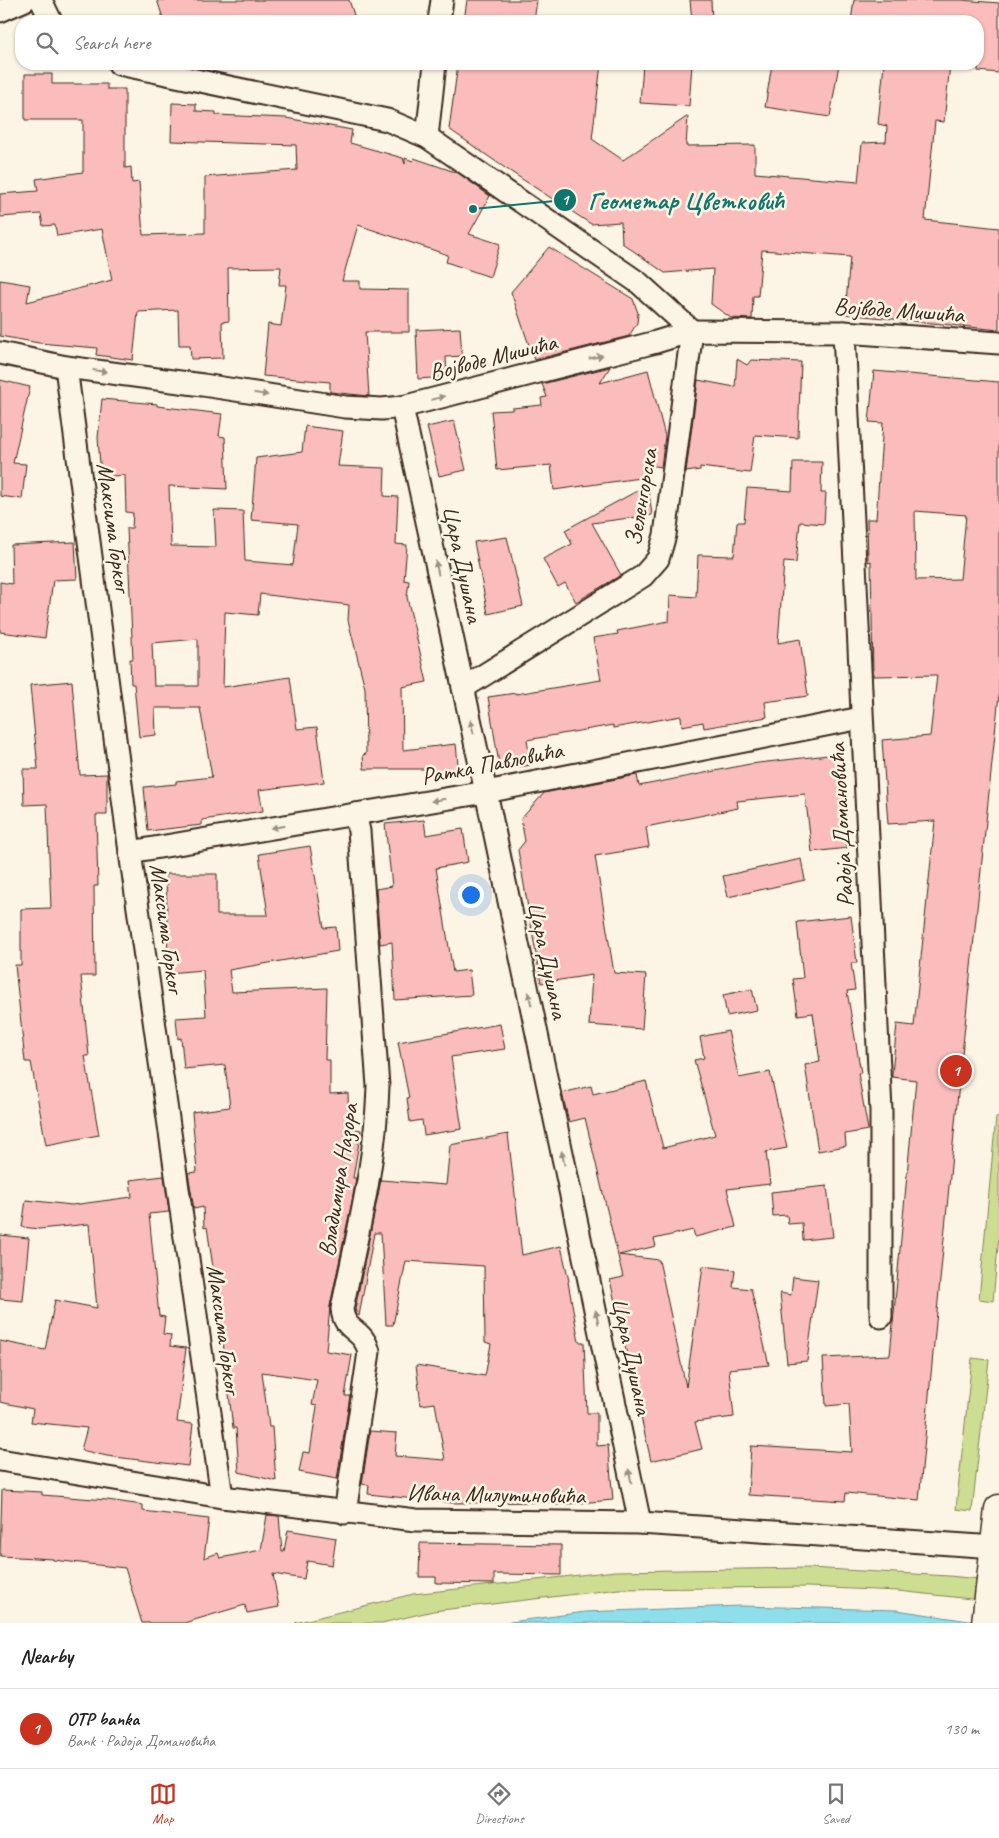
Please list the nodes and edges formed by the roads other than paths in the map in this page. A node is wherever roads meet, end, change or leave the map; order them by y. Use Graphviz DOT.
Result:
graph roads {
  1 [pos="25,0"];
  2 [pos="41,0"];
  3 [pos="442,0"];
  4 [pos="0,11"];
  5 [pos="48,15"];
  6 [pos="440,15"];
  7 [pos="148,70"];
  8 [pos="434,70"];
  9 [pos="427,137"];
  10 [pos="692,330"];
  11 [pos="844,332"];
  12 [pos="999,343"];
  13 [pos="0,354"];
  14 [pos="66,366"];
  15 [pos="402,407"];
  16 [pos="463,688"];
  17 [pos="861,718"];
  18 [pos="486,792"];
  19 [pos="355,814"];
  20 [pos="130,852"];
  21 [pos="881,1317"];
  22 [pos="0,1460"];
  23 [pos="222,1497"];
  24 [pos="999,1509"];
  25 [pos="345,1513"];
  26 [pos="640,1524"];
  27 [pos="995,1547"];
  28 [pos="986,1623"];
  1 -- 4 [label="street"];
  2 -- 5 [label="street"];
  3 -- 6 [label="street"];
  7 -- 9 [label="street"];
  8 -- 9 [label="street"];
  9 -- 10 [label="street"];
  10 -- 11 [label="street, Војводе Мишића"];
  15 -- 10 [label="street, Војводе Мишића, one-way"];
  10 -- 16 [label="street, Зеленгорска"];
  11 -- 12 [label="street, Војводе Мишића"];
  11 -- 17 [label="street, Радоја Домановића"];
  13 -- 14 [label="street, Војводе Мишића"];
  14 -- 15 [label="street, Војводе Мишића, one-way"];
  14 -- 20 [label="street, Максима Горког"];
  16 -- 15 [label="street, Цара Душана, one-way"];
  18 -- 16 [label="street, Цара Душана, one-way"];
  17 -- 18 [label="street, Ратка Павловића"];
  17 -- 21 [label="street, Радоја Домановића"];
  18 -- 19 [label="street, Ратка Павловића, one-way"];
  26 -- 18 [label="street, Цара Душана, one-way"];
  19 -- 20 [label="street, Ратка Павловића, one-way"];
  19 -- 25 [label="street, Владимира Назора"];
  20 -- 23 [label="street, Максима Горког"];
  22 -- 23 [label="street, Ивана Милутиновића"];
  23 -- 25 [label="street, Ивана Милутиновића"];
  24 -- 27 [label="main road"];
  25 -- 26 [label="street, Ивана Милутиновића"];
  26 -- 27 [label="street, Ивана Милутиновића"];
  27 -- 28 [label="main road"];
}
